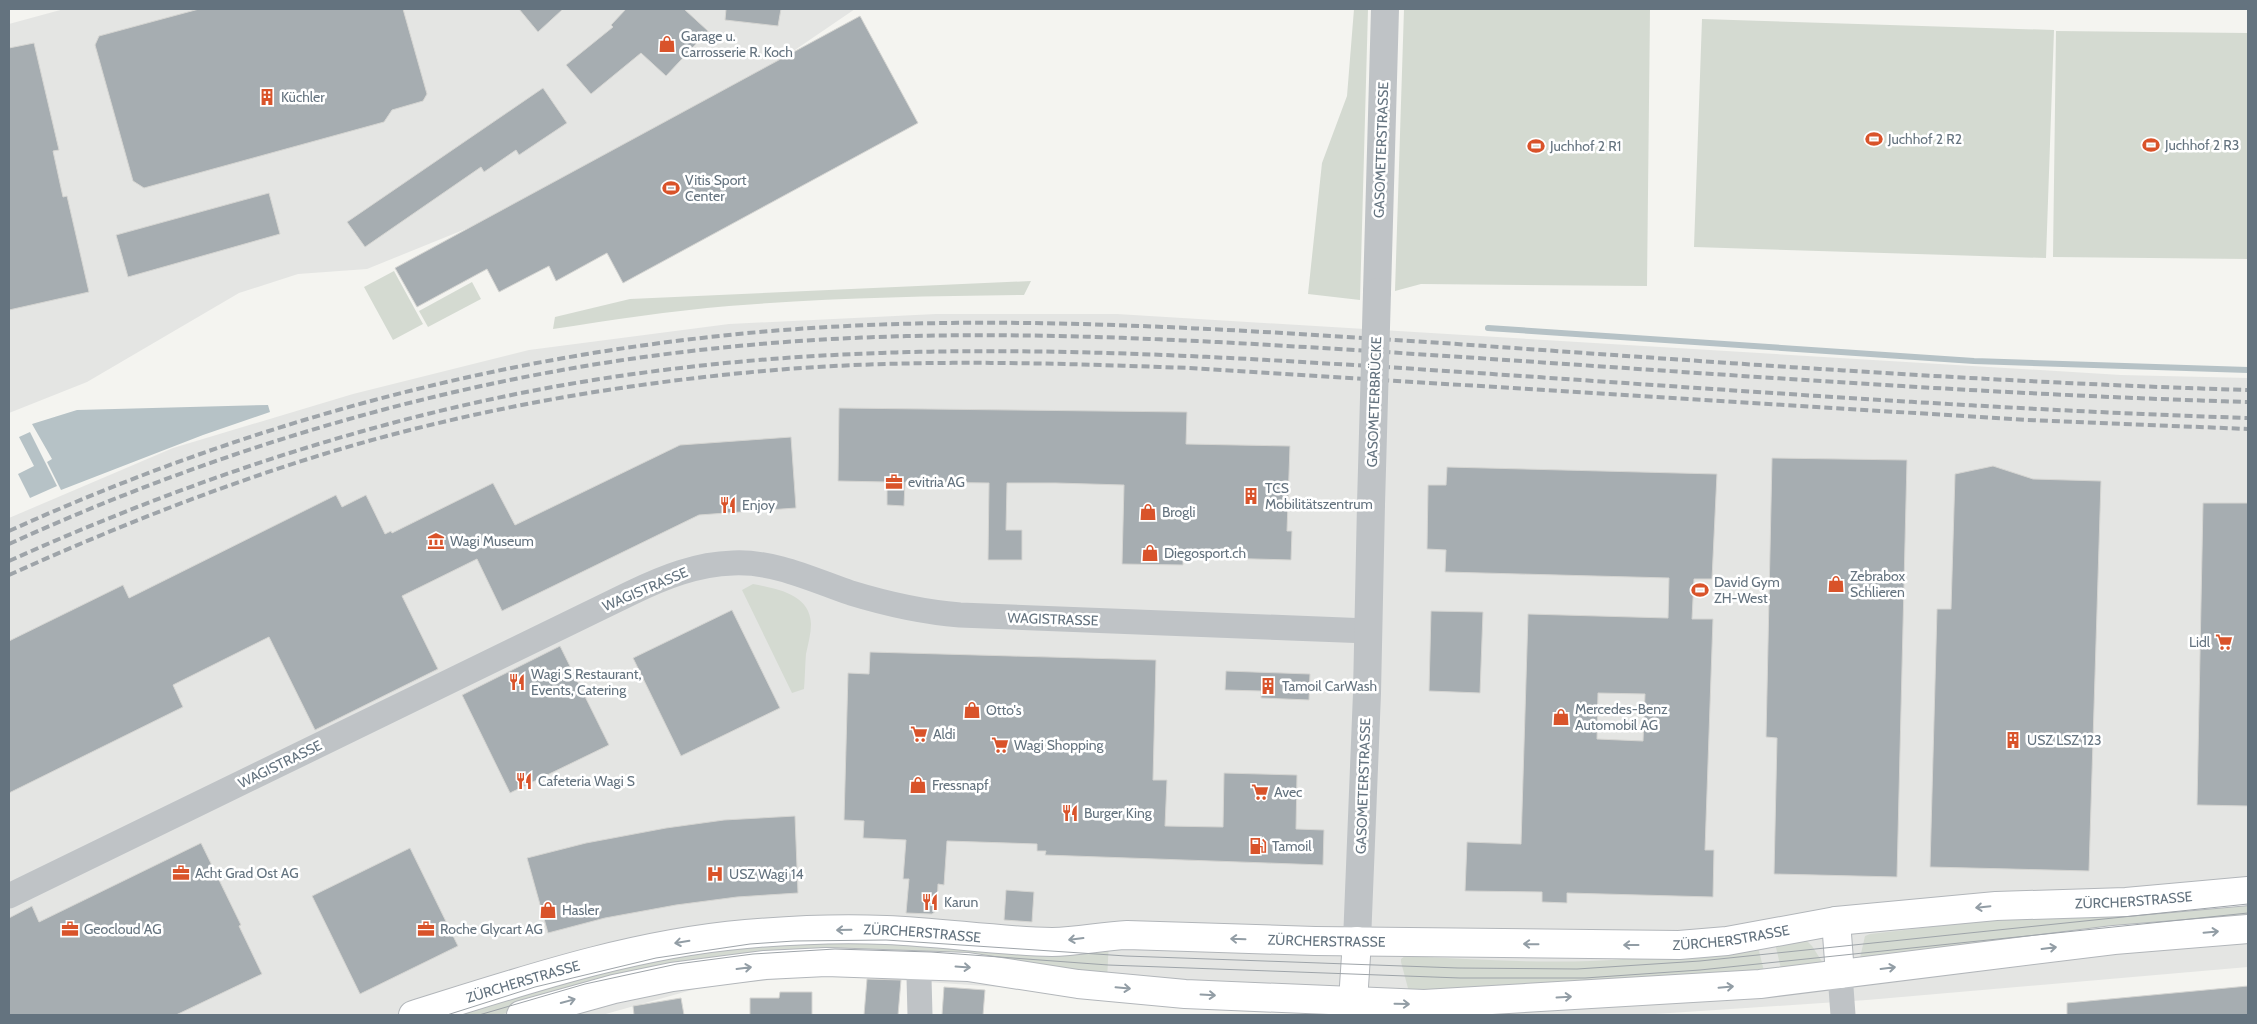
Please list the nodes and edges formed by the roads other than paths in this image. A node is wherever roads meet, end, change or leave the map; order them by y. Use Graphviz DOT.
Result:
graph roads {
  1 [pos="1385,9"];
  2 [pos="1378,292"];
  3 [pos="1369,631"];
  4 [pos="2248,891"];
  5 [pos="9,896"];
  6 [pos="1836,921"];
  7 [pos="2248,928"];
  8 [pos="1357,941"];
  9 [pos="920,964"];
  10 [pos="1840,974"];
  11 [pos="1353,1001"];
  12 [pos="412,1015"];
  13 [pos="521,1015"];
  14 [pos="920,1015"];
  15 [pos="1843,1015"];
  1 -- 2 [label="street, GASOMETERSTRASSE"];
  2 -- 3 [label="street, GASOMETERBRÜCKE, bridge"];
  3 -- 5 [label="street, WAGISTRASSE"];
  3 -- 8 [label="street, GASOMETERSTRASSE"];
  4 -- 6 [label="main road, ZÜRCHERSTRASSE, one-way"];
  6 -- 8 [label="main road, ZÜRCHERSTRASSE, one-way"];
  6 -- 10 [label="main road"];
  10 -- 7 [label="main road, one-way"];
  8 -- 11 [label="main road"];
  8 -- 12 [label="main road, ZÜRCHERSTRASSE, one-way"];
  9 -- 11 [label="main road, one-way"];
  13 -- 9 [label="main road, one-way"];
  9 -- 14 [label="street"];
  11 -- 10 [label="main road, one-way"];
  10 -- 15 [label="street"];
}
